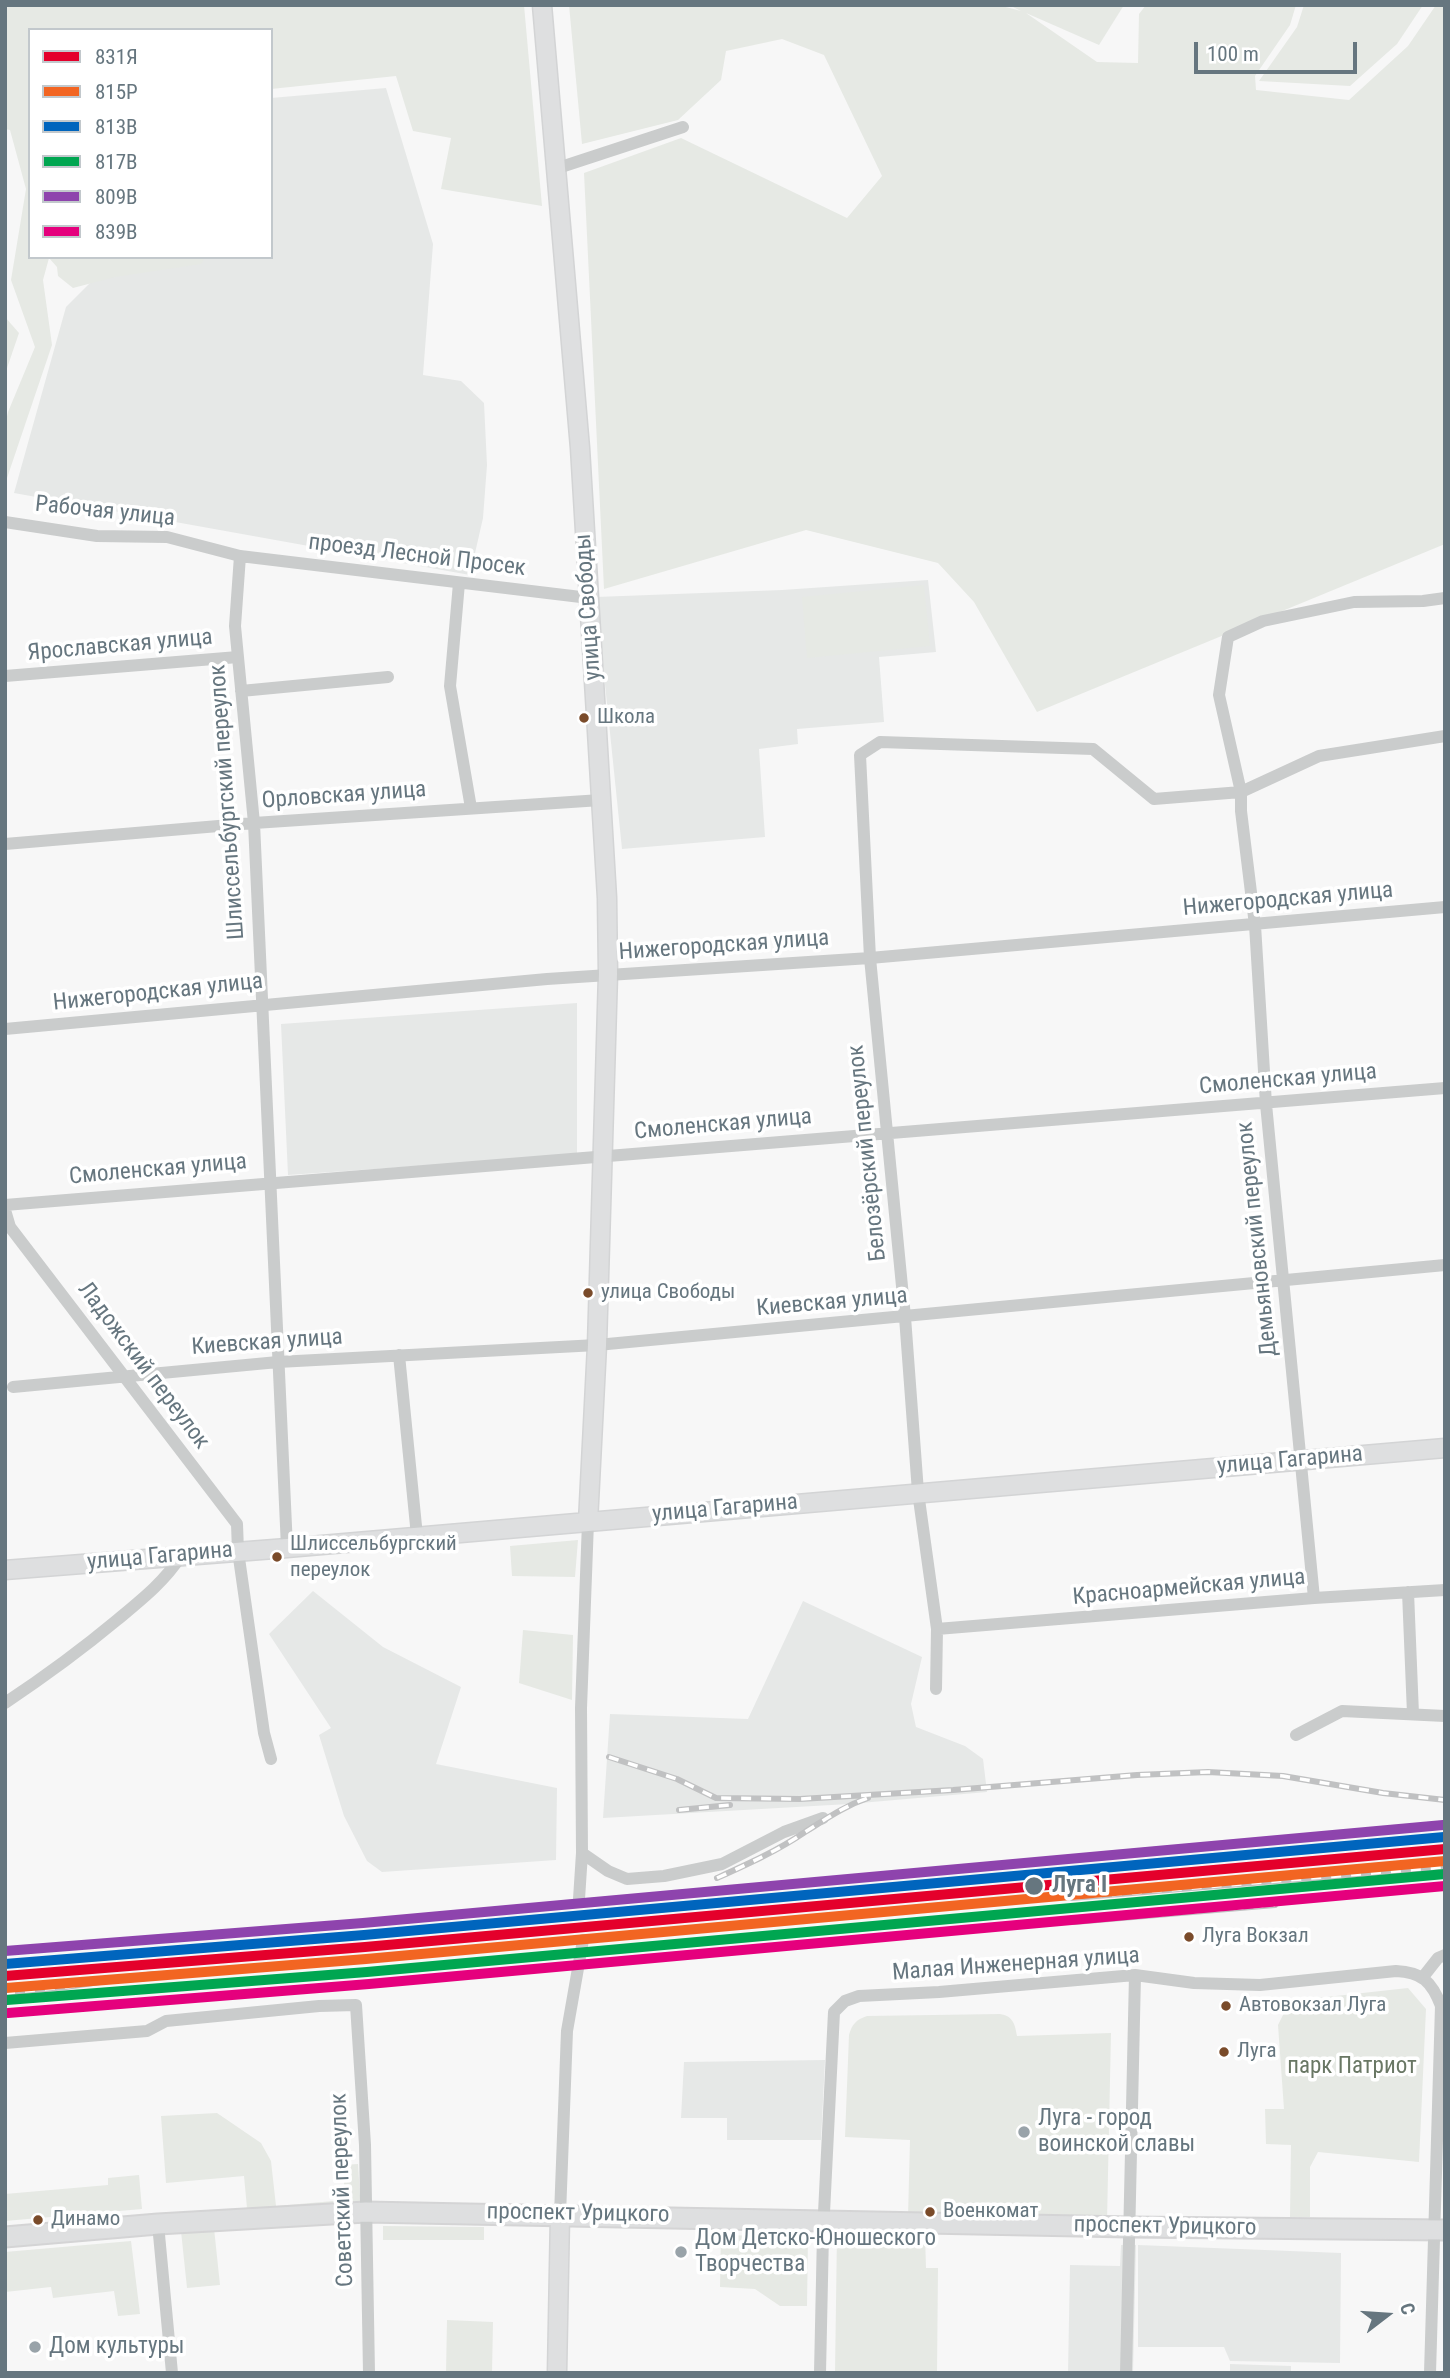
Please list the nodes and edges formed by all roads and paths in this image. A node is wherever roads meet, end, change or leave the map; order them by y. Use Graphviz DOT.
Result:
graph roads {
  1 [pos="542,5"];
  2 [pos="683,127"];
  3 [pos="558,168"];
  4 [pos="5,522"];
  5 [pos="240,556"];
  6 [pos="459,583"];
  7 [pos="589,598"];
  8 [pos="1445,598"];
  9 [pos="238,657"];
  10 [pos="5,676"];
  11 [pos="388,677"];
  12 [pos="241,691"];
  13 [pos="1445,736"];
  14 [pos="1241,792"];
  15 [pos="601,800"];
  16 [pos="471,808"];
  17 [pos="254,822"];
  18 [pos="5,844"];
  19 [pos="1445,907"];
  20 [pos="1255,925"];
  21 [pos="870,958"];
  22 [pos="608,974"];
  23 [pos="262,1004"];
  24 [pos="5,1029"];
  25 [pos="1445,1088"];
  26 [pos="1266,1104"];
  27 [pos="886,1133"];
  28 [pos="602,1156"];
  29 [pos="271,1181"];
  30 [pos="5,1208"];
  31 [pos="1445,1265"];
  32 [pos="1284,1280"];
  33 [pos="905,1317"];
  34 [pos="597,1345"];
  35 [pos="399,1355"];
  36 [pos="278,1362"];
  37 [pos="124,1376"];
  38 [pos="13,1387"];
  39 [pos="1445,1448"];
  40 [pos="1301,1461"];
  41 [pos="918,1492"];
  42 [pos="588,1522"];
  43 [pos="417,1536"];
  44 [pos="288,1548"];
  45 [pos="238,1551"];
  46 [pos="181,1556"];
  47 [pos="5,1570"];
  48 [pos="1445,1590"];
  49 [pos="1408,1592"];
  50 [pos="1314,1598"];
  51 [pos="937,1629"];
  52 [pos="936,1689"];
  53 [pos="5,1703"];
  54 [pos="1413,1714"];
  55 [pos="1445,1716"];
  56 [pos="1296,1735"];
  57 [pos="271,1759"];
  58 [pos="823,1818"];
  59 [pos="582,1853"];
  60 [pos="579,1899"];
  61 [pos="583,1940"];
  62 [pos="1445,1955"];
  63 [pos="1135,1975"];
  64 [pos="1423,1978"];
  65 [pos="5,2043"];
  66 [pos="366,2212"];
  67 [pos="561,2214"];
  68 [pos="824,2220"];
  69 [pos="158,2224"];
  70 [pos="1129,2227"];
  71 [pos="1440,2230"];
  72 [pos="5,2237"];
  73 [pos="172,2373"];
  74 [pos="369,2373"];
  75 [pos="557,2373"];
  76 [pos="820,2373"];
  77 [pos="1126,2373"];
  78 [pos="1430,2373"];
  1 -- 3 [label="street, улица Свободы"];
  2 -- 3 [label="street"];
  3 -- 7 [label="street, улица Свободы"];
  4 -- 5 [label="street, Рабочая улица"];
  5 -- 6 [label="street, проезд Лесной Просек"];
  5 -- 9 [label="street, Шлиссельбургский переулок"];
  6 -- 7 [label="street, проезд Лесной Просек"];
  6 -- 16 [label="street"];
  7 -- 15 [label="street, улица Свободы"];
  8 -- 14 [label="street, Демьяновский переулок"];
  9 -- 10 [label="street, Ярославская улица"];
  9 -- 12 [label="street, Шлиссельбургский переулок"];
  11 -- 12 [label="street"];
  12 -- 17 [label="street, Шлиссельбургский переулок"];
  13 -- 14 [label="street"];
  14 -- 20 [label="street, Демьяновский переулок"];
  14 -- 21 [label="street, Белозёрский переулок"];
  15 -- 16 [label="street, Орловская улица"];
  15 -- 22 [label="street, улица Свободы"];
  16 -- 17 [label="street, Орловская улица"];
  17 -- 18 [label="street, Орловская улица"];
  17 -- 23 [label="street, Шлиссельбургский переулок"];
  19 -- 20 [label="street, Нижегородская улица"];
  20 -- 21 [label="street, Нижегородская улица"];
  20 -- 26 [label="street, Демьяновский переулок"];
  21 -- 22 [label="street, Нижегородская улица"];
  21 -- 27 [label="street, Белозёрский переулок"];
  22 -- 23 [label="street, Нижегородская улица"];
  22 -- 28 [label="street, улица Свободы"];
  23 -- 24 [label="street, Нижегородская улица"];
  23 -- 29 [label="street, Шлиссельбургский переулок"];
  25 -- 26 [label="street, Смоленская улица"];
  26 -- 27 [label="street, Смоленская улица"];
  26 -- 32 [label="street, Демьяновский переулок"];
  27 -- 28 [label="street, Смоленская улица"];
  27 -- 33 [label="street, Белозёрский переулок"];
  28 -- 29 [label="street, Смоленская улица"];
  28 -- 34 [label="street, улица Свободы"];
  29 -- 30 [label="street, Смоленская улица"];
  29 -- 36 [label="street, Шлиссельбургский переулок"];
  30 -- 37 [label="street, Ладожский переулок"];
  31 -- 32 [label="street, Киевская улица"];
  32 -- 33 [label="street, Киевская улица"];
  32 -- 40 [label="street, Демьяновский переулок"];
  33 -- 34 [label="street, Киевская улица"];
  33 -- 41 [label="street, Белозёрский переулок"];
  34 -- 35 [label="street, Киевская улица"];
  34 -- 42 [label="street, улица Свободы"];
  35 -- 36 [label="street, Киевская улица"];
  35 -- 43 [label="street"];
  36 -- 37 [label="street, Киевская улица"];
  36 -- 44 [label="street, Шлиссельбургский переулок"];
  37 -- 38 [label="street, Киевская улица"];
  37 -- 45 [label="street, Ладожский переулок"];
  39 -- 40 [label="street, улица Гагарина"];
  40 -- 41 [label="street, улица Гагарина"];
  40 -- 50 [label="street, Демьяновский переулок"];
  41 -- 42 [label="street, улица Гагарина"];
  41 -- 51 [label="street, Белозёрский переулок"];
  42 -- 43 [label="street, улица Гагарина"];
  42 -- 59 [label="street, улица Свободы"];
  43 -- 44 [label="street, улица Гагарина"];
  44 -- 45 [label="street, улица Гагарина"];
  45 -- 46 [label="street, улица Гагарина"];
  45 -- 57 [label="street, Ладожский переулок"];
  46 -- 47 [label="street, улица Гагарина"];
  46 -- 53 [label="street"];
  48 -- 49 [label="street, Красноармейская улица"];
  49 -- 50 [label="street, Красноармейская улица"];
  49 -- 54 [label="street"];
  50 -- 51 [label="street, Красноармейская улица"];
  51 -- 52 [label="street, Белозёрский переулок"];
  54 -- 55 [label="street"];
  54 -- 56 [label="street"];
  58 -- 59 [label="street"];
  59 -- 60 [label="street, улица Свободы"];
  61 -- 67 [label="street"];
  62 -- 64 [label="street"];
  63 -- 64 [label="street, Малая Инженерная улица"];
  63 -- 68 [label="street, Малая Инженерная улица"];
  63 -- 70 [label="street"];
  64 -- 71 [label="street"];
  65 -- 66 [label="street, Советский переулок"];
  66 -- 67 [label="main road, проспект Урицкого"];
  66 -- 69 [label="main road, проспект Урицкого"];
  66 -- 74 [label="street, Советский переулок"];
  67 -- 68 [label="main road, проспект Урицкого"];
  67 -- 75 [label="street"];
  68 -- 70 [label="main road, проспект Урицкого"];
  68 -- 76 [label="street"];
  69 -- 72 [label="main road, проспект Урицкого"];
  69 -- 73 [label="street"];
  70 -- 71 [label="main road, проспект Урицкого"];
  70 -- 77 [label="street"];
  71 -- 78 [label="street"];
}
